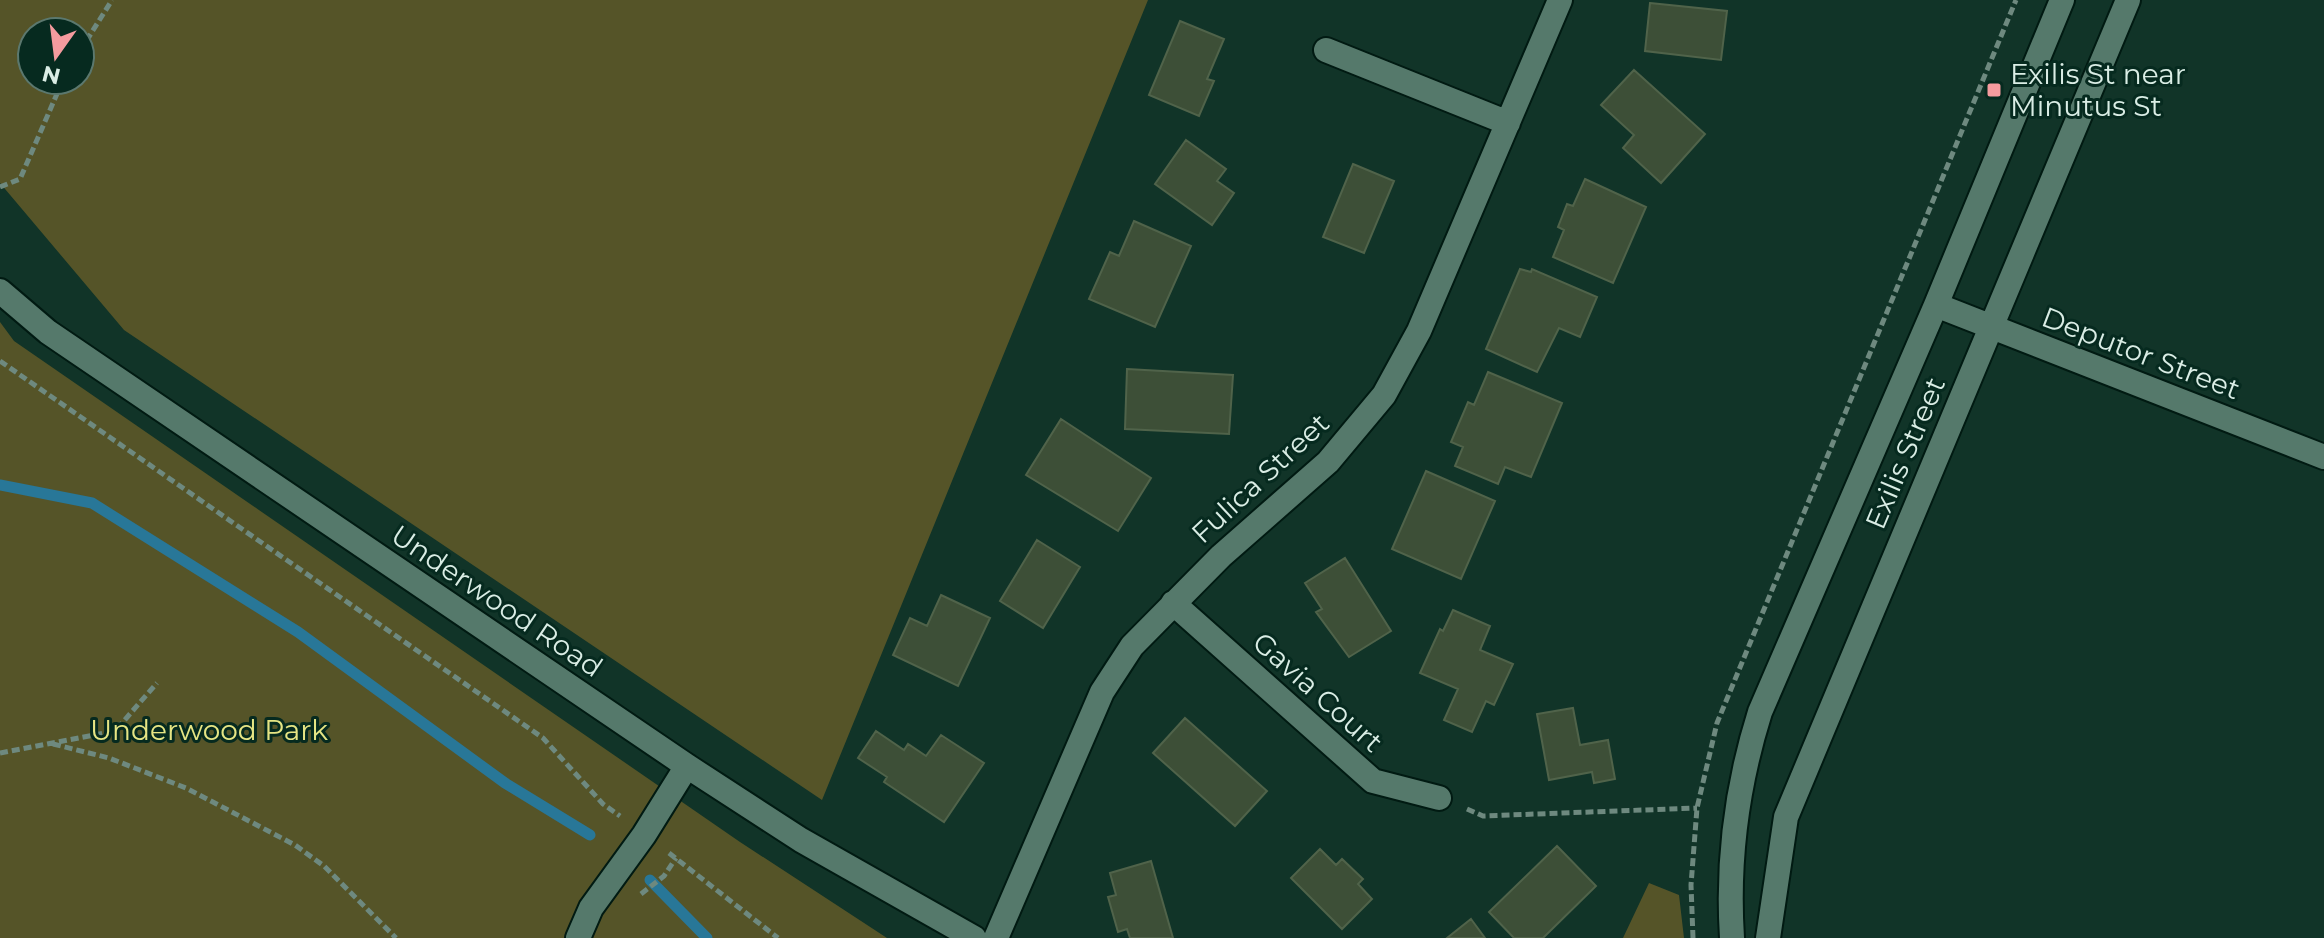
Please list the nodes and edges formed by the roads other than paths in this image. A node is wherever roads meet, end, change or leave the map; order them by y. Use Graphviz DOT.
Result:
graph roads {
  1 [pos="1560,0"];
  2 [pos="2062,0"];
  3 [pos="2128,0"];
  4 [pos="1326,50"];
  5 [pos="1508,123"];
  6 [pos="0,291"];
  7 [pos="1936,305"];
  8 [pos="1991,326"];
  9 [pos="2324,457"];
  10 [pos="1173,603"];
  11 [pos="687,766"];
  12 [pos="1439,798"];
  13 [pos="578,938"];
  14 [pos="974,938"];
  15 [pos="996,938"];
  16 [pos="1732,938"];
  17 [pos="1768,938"];
  1 -- 5 [label="street, Fulica Street"];
  2 -- 7 [label="street, Exilis Street"];
  3 -- 8 [label="street, Exilis Street"];
  4 -- 5 [label="street"];
  5 -- 10 [label="street, Fulica Street"];
  6 -- 11 [label="street, Underwood Road"];
  7 -- 8 [label="street, Deputor Street"];
  7 -- 16 [label="street, Exilis Street"];
  8 -- 9 [label="street, Deputor Street"];
  8 -- 17 [label="street, Exilis Street"];
  10 -- 12 [label="street, Gavia Court"];
  10 -- 15 [label="street, Fulica Street"];
  11 -- 13 [label="street"];
  11 -- 14 [label="street, Underwood Road"];
}
